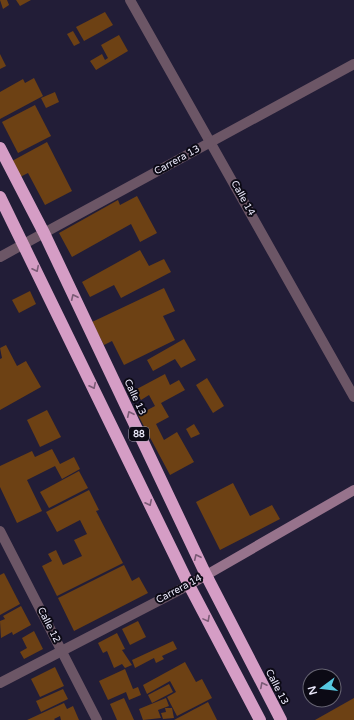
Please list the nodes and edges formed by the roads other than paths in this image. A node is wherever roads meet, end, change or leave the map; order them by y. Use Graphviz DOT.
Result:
graph roads {
  1 [pos="130,0"];
  2 [pos="354,64"];
  3 [pos="211,142"];
  4 [pos="0,148"];
  5 [pos="0,196"];
  6 [pos="44,233"];
  7 [pos="24,244"];
  8 [pos="0,257"];
  9 [pos="354,397"];
  10 [pos="354,490"];
  11 [pos="0,530"];
  12 [pos="206,575"];
  13 [pos="189,584"];
  14 [pos="62,651"];
  15 [pos="0,682"];
  16 [pos="97,720"];
  17 [pos="260,720"];
  18 [pos="281,720"];
  1 -- 3 [label="street, Calle 14"];
  2 -- 3 [label="street, Carrera 13"];
  3 -- 6 [label="street, Carrera 13"];
  3 -- 9 [label="street, Calle 14"];
  4 -- 6 [label="highway, Calle 13 / 88"];
  5 -- 7 [label="highway, 88"];
  6 -- 7 [label="street, Carrera 13"];
  12 -- 6 [label="highway, Calle 13 / 88, one-way"];
  7 -- 8 [label="street, Carrera 13"];
  7 -- 13 [label="highway, 88, one-way"];
  10 -- 12 [label="street, Carrera 14"];
  11 -- 14 [label="street, Calle 12"];
  12 -- 13 [label="street, Carrera 14"];
  18 -- 12 [label="highway, Calle 13 / 88, one-way"];
  13 -- 14 [label="street, Carrera 14"];
  13 -- 17 [label="highway, 88, one-way"];
  14 -- 15 [label="street, Carrera 14"];
  14 -- 16 [label="street, Calle 12"];
}
